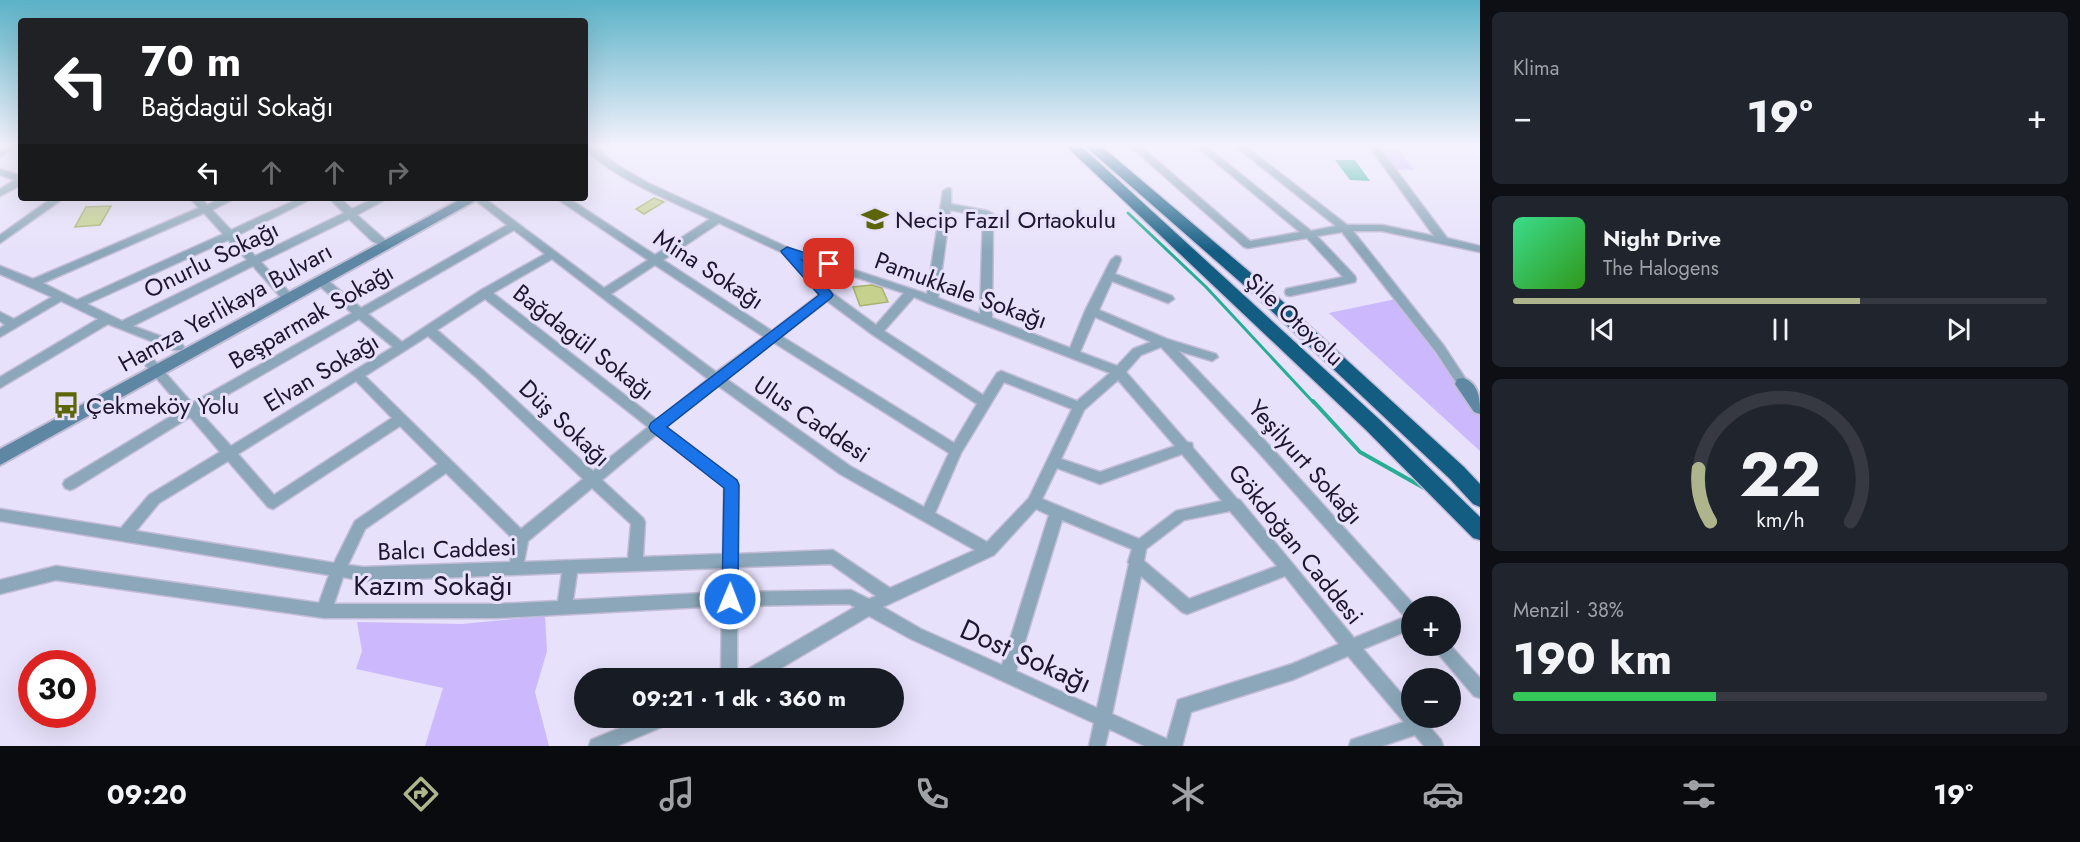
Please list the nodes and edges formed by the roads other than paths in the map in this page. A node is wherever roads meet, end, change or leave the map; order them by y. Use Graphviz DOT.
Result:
graph roads {
  1 [pos="638,181"];
  2 [pos="1110,181"];
  3 [pos="1133,181"];
  4 [pos="1175,181"];
  5 [pos="1243,181"];
  6 [pos="1284,181"];
  7 [pos="1399,181"];
  8 [pos="18,182"];
  9 [pos="948,191"];
  10 [pos="0,193"];
  11 [pos="55,201"];
  12 [pos="198,201"];
  13 [pos="224,201"];
  14 [pos="302,201"];
  15 [pos="337,201"];
  16 [pos="377,201"];
  17 [pos="447,201"];
  18 [pos="467,201"];
  19 [pos="482,201"];
  20 [pos="566,201"];
  21 [pos="946,206"];
  22 [pos="206,209"];
  23 [pos="351,213"];
  24 [pos="718,219"];
  25 [pos="514,226"];
  26 [pos="1345,228"];
  27 [pos="230,235"];
  28 [pos="1310,235"];
  29 [pos="0,240"];
  30 [pos="1443,241"];
  31 [pos="381,242"];
  32 [pos="1480,249"];
  33 [pos="787,251"];
  34 [pos="550,255"];
  35 [pos="254,260"];
  36 [pos="655,260"];
  37 [pos="1116,260"];
  38 [pos="0,270"];
  39 [pos="1109,276"];
  40 [pos="321,281"];
  41 [pos="33,283"];
  42 [pos="912,292"];
  43 [pos="1290,292"];
  44 [pos="485,293"];
  45 [pos="604,293"];
  46 [pos="285,295"];
  47 [pos="827,295"];
  48 [pos="61,296"];
  49 [pos="1168,299"];
  50 [pos="932,300"];
  51 [pos="78,304"];
  52 [pos="1091,311"];
  53 [pos="360,314"];
  54 [pos="0,316"];
  55 [pos="107,319"];
  56 [pos="986,320"];
  57 [pos="14,325"];
  58 [pos="122,326"];
  59 [pos="429,330"];
  60 [pos="877,332"];
  61 [pos="0,333"];
  62 [pos="773,337"];
  63 [pos="1163,342"];
  64 [pos="178,347"];
  65 [pos="401,348"];
  66 [pos="1073,354"];
  67 [pos="1212,357"];
  68 [pos="154,367"];
  69 [pos="1119,372"];
  70 [pos="357,375"];
  71 [pos="716,379"];
  72 [pos="0,383"];
  73 [pos="1463,384"];
  74 [pos="985,403"];
  75 [pos="1078,407"];
  76 [pos="1480,407"];
  77 [pos="192,409"];
  78 [pos="401,419"];
  79 [pos="656,427"];
  80 [pos="1186,447"];
  81 [pos="956,451"];
  82 [pos="230,453"];
  83 [pos="1,454"];
  84 [pos="1052,461"];
  85 [pos="447,465"];
  86 [pos="593,479"];
  87 [pos="70,484"];
  88 [pos="1480,498"];
  89 [pos="1034,502"];
  90 [pos="1235,504"];
  91 [pos="1058,512"];
  92 [pos="0,515"];
  93 [pos="927,516"];
  94 [pos="1480,531"];
  95 [pos="123,536"];
  96 [pos="521,538"];
  97 [pos="1140,546"];
  98 [pos="989,550"];
  99 [pos="731,561"];
  100 [pos="1135,562"];
  101 [pos="636,564"];
  102 [pos="570,567"];
  103 [pos="1288,568"];
  104 [pos="516,569"];
  105 [pos="338,570"];
  106 [pos="0,587"];
  107 [pos="889,596"];
  108 [pos="730,599"];
  109 [pos="1401,602"];
  110 [pos="565,608"];
  111 [pos="868,608"];
  112 [pos="324,611"];
  113 [pos="1401,626"];
  114 [pos="1352,647"];
  115 [pos="1450,656"];
  116 [pos="729,668"];
  117 [pos="765,668"];
  118 [pos="1007,675"];
  119 [pos="1480,690"];
  120 [pos="1401,706"];
  121 [pos="1103,719"];
  122 [pos="639,728"];
  123 [pos="1412,728"];
  124 [pos="1420,728"];
  125 [pos="597,746"];
  126 [pos="1097,746"];
  127 [pos="1164,746"];
  128 [pos="1174,746"];
  129 [pos="1357,746"];
  130 [pos="1435,746"];
  1 -- 24 [label="street, Pamukkale Sokağı"];
  2 -- 94 [label="highway, Şile Otoyolu"];
  3 -- 88 [label="highway, Şile Otoyolu"];
  4 -- 28 [label="street"];
  5 -- 28 [label="street"];
  6 -- 26 [label="street"];
  7 -- 30 [label="street"];
  8 -- 10 [label="street"];
  9 -- 21 [label="street"];
  11 -- 29 [label="street"];
  12 -- 22 [label="street"];
  13 -- 22 [label="street"];
  14 -- 27 [label="street"];
  15 -- 23 [label="street"];
  16 -- 23 [label="street, Onurlu Sokağı"];
  17 -- 31 [label="main road, Hamza Yerlikaya Bulvarı"];
  18 -- 31 [label="main road, Hamza Yerlikaya Bulvarı"];
  19 -- 25 [label="street, Ulus Caddesi"];
  20 -- 36 [label="street, Mina Sokağı"];
  21 -- 50 [label="street"];
  21 -- 56 [label="street"];
  22 -- 27 [label="street"];
  22 -- 41 [label="street"];
  23 -- 31 [label="street"];
  23 -- 35 [label="street, Onurlu Sokağı"];
  24 -- 33 [label="street, Pamukkale Sokağı"];
  24 -- 36 [label="street"];
  25 -- 34 [label="street, Ulus Caddesi"];
  25 -- 53 [label="street, Beşparmak Sokağı"];
  26 -- 28 [label="street"];
  26 -- 30 [label="street"];
  26 -- 73 [label="street"];
  27 -- 35 [label="street"];
  27 -- 51 [label="street"];
  28 -- 43 [label="street"];
  30 -- 32 [label="street"];
  31 -- 40 [label="main road, Hamza Yerlikaya Bulvarı"];
  31 -- 46 [label="main road, Hamza Yerlikaya Bulvarı"];
  33 -- 42 [label="street, Pamukkale Sokağı"];
  33 -- 47 [label="street"];
  34 -- 44 [label="street, Elvan Sokağı"];
  34 -- 45 [label="street, Ulus Caddesi"];
  35 -- 46 [label="street"];
  35 -- 58 [label="street, Onurlu Sokağı"];
  36 -- 45 [label="street"];
  36 -- 62 [label="street, Mina Sokağı"];
  37 -- 39 [label="street"];
  38 -- 41 [label="street"];
  39 -- 49 [label="street"];
  39 -- 52 [label="street"];
  40 -- 46 [label="main road, Hamza Yerlikaya Bulvarı"];
  40 -- 53 [label="street"];
  41 -- 48 [label="street"];
  42 -- 50 [label="street, Pamukkale Sokağı"];
  42 -- 60 [label="street"];
  44 -- 59 [label="street, Elvan Sokağı"];
  44 -- 79 [label="street, Bağdagül Sokağı"];
  45 -- 71 [label="street, Ulus Caddesi"];
  46 -- 64 [label="main road, Hamza Yerlikaya Bulvarı"];
  46 -- 68 [label="main road, Hamza Yerlikaya Bulvarı"];
  47 -- 60 [label="street"];
  47 -- 62 [label="street"];
  48 -- 51 [label="street"];
  48 -- 57 [label="street"];
  50 -- 56 [label="street, Pamukkale Sokağı"];
  51 -- 55 [label="street"];
  52 -- 63 [label="street"];
  52 -- 66 [label="street"];
  53 -- 65 [label="street"];
  53 -- 77 [label="street, Beşparmak Sokağı"];
  54 -- 57 [label="street"];
  55 -- 58 [label="street"];
  55 -- 72 [label="street"];
  56 -- 66 [label="street, Pamukkale Sokağı"];
  57 -- 61 [label="street"];
  58 -- 64 [label="street"];
  59 -- 65 [label="street, Elvan Sokağı"];
  59 -- 86 [label="street, Düş Sokağı"];
  60 -- 74 [label="street"];
  62 -- 71 [label="street"];
  62 -- 81 [label="street, Mina Sokağı"];
  63 -- 67 [label="street"];
  63 -- 69 [label="street"];
  63 -- 109 [label="street, Yeşilyurt Sokağı"];
  64 -- 68 [label="main road, Hamza Yerlikaya Bulvarı"];
  65 -- 70 [label="street, Elvan Sokağı"];
  66 -- 69 [label="street, Pamukkale Sokağı"];
  68 -- 77 [label="street"];
  68 -- 83 [label="main road, Hamza Yerlikaya Bulvarı"];
  69 -- 75 [label="street"];
  69 -- 80 [label="street, Gökdoğan Caddesi"];
  70 -- 78 [label="street"];
  70 -- 82 [label="street, Elvan Sokağı"];
  71 -- 79 [label="street"];
  71 -- 93 [label="street, Ulus Caddesi"];
  73 -- 76 [label="main road"];
  74 -- 75 [label="street"];
  74 -- 81 [label="street"];
  75 -- 84 [label="street"];
  77 -- 82 [label="street"];
  77 -- 87 [label="street, Beşparmak Sokağı"];
  78 -- 82 [label="street"];
  78 -- 85 [label="street"];
  79 -- 86 [label="street"];
  79 -- 99 [label="street, Bağdagül Sokağı"];
  80 -- 84 [label="street"];
  80 -- 90 [label="street, Gökdoğan Caddesi"];
  81 -- 93 [label="street"];
  82 -- 95 [label="street, Elvan Sokağı"];
  84 -- 89 [label="street"];
  85 -- 96 [label="street"];
  85 -- 105 [label="street"];
  86 -- 96 [label="street"];
  86 -- 101 [label="street, Düş Sokağı"];
  89 -- 91 [label="street"];
  89 -- 98 [label="street"];
  90 -- 97 [label="street"];
  90 -- 103 [label="street, Gökdoğan Caddesi"];
  91 -- 97 [label="street"];
  91 -- 118 [label="street"];
  92 -- 95 [label="street, Balcı Caddesi"];
  93 -- 98 [label="street, Ulus Caddesi"];
  95 -- 105 [label="street, Balcı Caddesi"];
  96 -- 104 [label="street"];
  97 -- 100 [label="street"];
  98 -- 107 [label="street"];
  99 -- 101 [label="street, Balcı Caddesi"];
  99 -- 107 [label="street, Balcı Caddesi"];
  99 -- 108 [label="street, Bağdagül Sokağı"];
  100 -- 103 [label="street"];
  100 -- 121 [label="street"];
  101 -- 102 [label="street, Balcı Caddesi"];
  102 -- 104 [label="street, Balcı Caddesi"];
  102 -- 110 [label="street"];
  103 -- 114 [label="street, Gökdoğan Caddesi"];
  104 -- 105 [label="street, Balcı Caddesi"];
  105 -- 112 [label="street"];
  106 -- 112 [label="street, Kazım Sokağı"];
  107 -- 111 [label="street"];
  108 -- 110 [label="street, Kazım Sokağı"];
  108 -- 111 [label="street, Kazım Sokağı"];
  108 -- 116 [label="street, Bağdagül Sokağı"];
  110 -- 112 [label="street, Kazım Sokağı"];
  111 -- 117 [label="street"];
  111 -- 118 [label="street, Dost Sokağı"];
  113 -- 114 [label="street"];
  114 -- 120 [label="street, Gökdoğan Caddesi"];
  114 -- 128 [label="street"];
  115 -- 119 [label="street"];
  118 -- 121 [label="street, Dost Sokağı"];
  121 -- 126 [label="street"];
  121 -- 127 [label="street, Dost Sokağı"];
  122 -- 125 [label="street"];
  123 -- 129 [label="street"];
  124 -- 130 [label="street, Gökdoğan Caddesi"];
}
